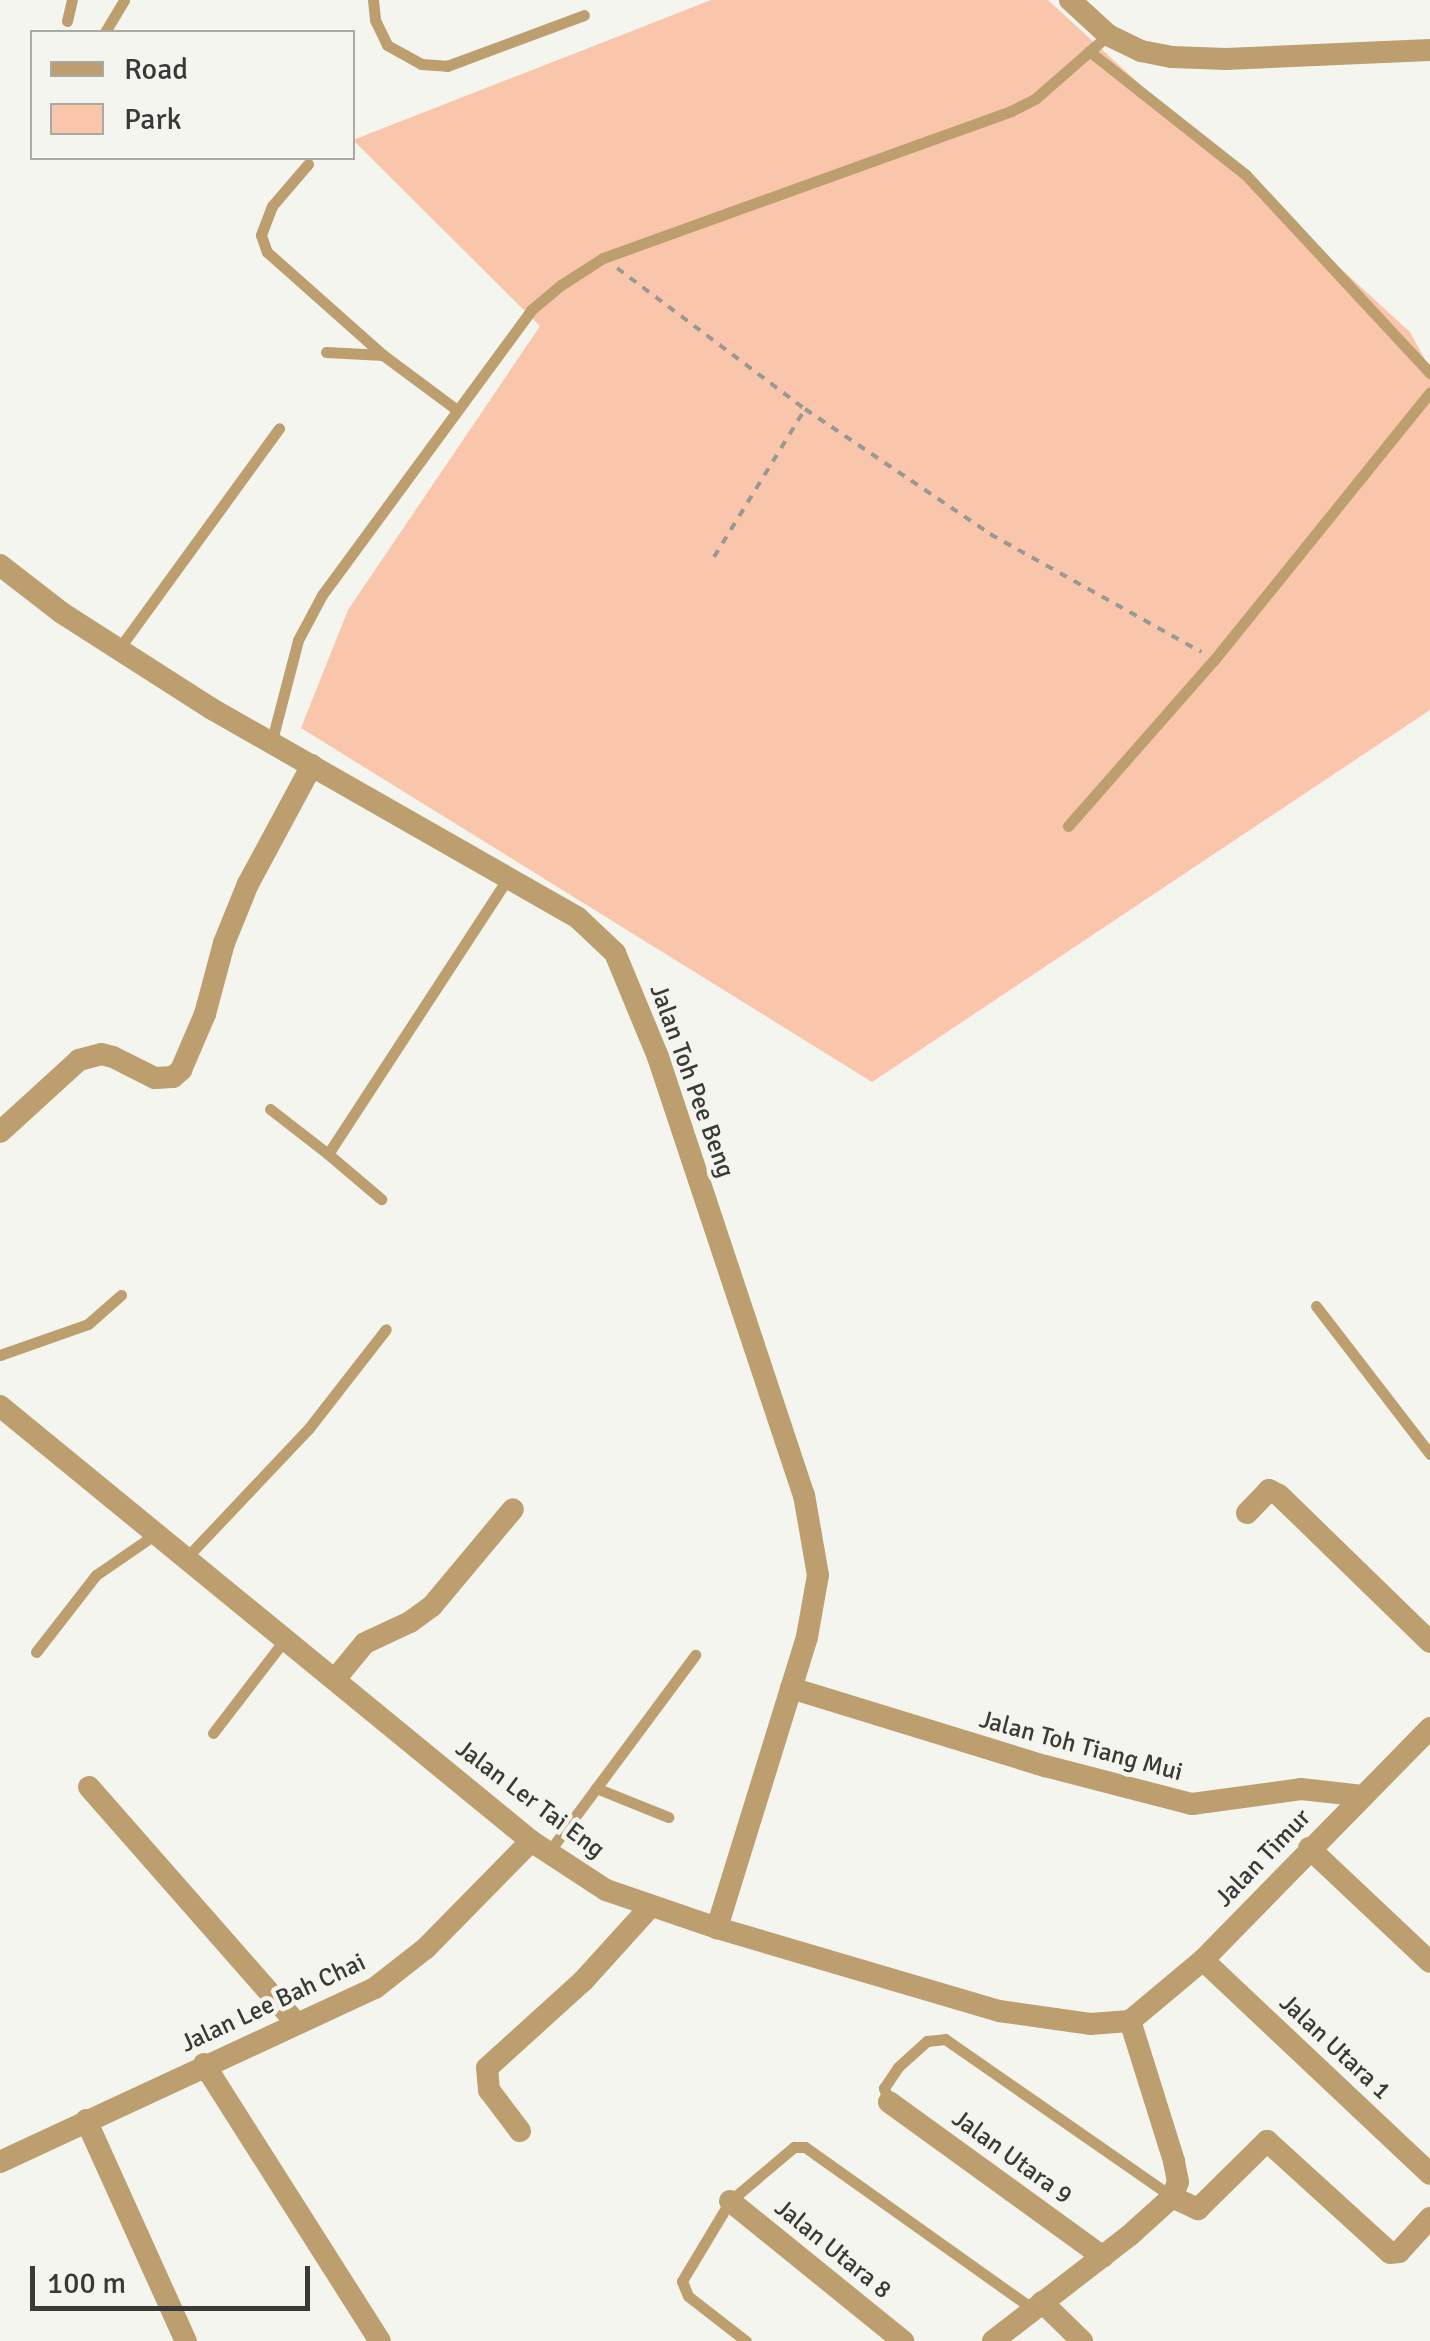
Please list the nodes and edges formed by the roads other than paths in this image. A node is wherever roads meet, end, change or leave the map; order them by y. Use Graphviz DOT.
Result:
graph roads {
  1 [pos="72,0"];
  2 [pos="124,0"];
  3 [pos="373,0"];
  4 [pos="1070,0"];
  5 [pos="584,15"];
  6 [pos="67,22"];
  7 [pos="106,30"];
  8 [pos="1108,36"];
  9 [pos="1430,50"];
  10 [pos="1089,51"];
  11 [pos="308,164"];
  12 [pos="326,352"];
  13 [pos="382,355"];
  14 [pos="1430,373"];
  15 [pos="1430,392"];
  16 [pos="458,410"];
  17 [pos="279,428"];
  18 [pos="0,564"];
  19 [pos="118,650"];
  20 [pos="272,740"];
  21 [pos="312,765"];
  22 [pos="1068,826"];
  23 [pos="508,878"];
  24 [pos="270,1109"];
  25 [pos="0,1132"];
  26 [pos="328,1154"];
  27 [pos="381,1199"];
  28 [pos="121,1295"];
  29 [pos="1316,1306"];
  30 [pos="386,1329"];
  31 [pos="0,1355"];
  32 [pos="0,1406"];
  33 [pos="1430,1454"];
  34 [pos="513,1510"];
  35 [pos="1247,1513"];
  36 [pos="157,1533"];
  37 [pos="188,1556"];
  38 [pos="286,1638"];
  39 [pos="1430,1642"];
  40 [pos="36,1652"];
  41 [pos="695,1656"];
  42 [pos="336,1678"];
  43 [pos="790,1688"];
  44 [pos="1430,1728"];
  45 [pos="213,1733"];
  46 [pos="88,1787"];
  47 [pos="596,1788"];
  48 [pos="1363,1796"];
  49 [pos="668,1816"];
  50 [pos="540,1847"];
  51 [pos="1309,1848"];
  52 [pos="650,1907"];
  53 [pos="717,1928"];
  54 [pos="1203,1960"];
  55 [pos="1430,1962"];
  56 [pos="1130,2021"];
  57 [pos="297,2024"];
  58 [pos="210,2076"];
  59 [pos="889,2102"];
  60 [pos="86,2120"];
  61 [pos="520,2132"];
  62 [pos="0,2162"];
  63 [pos="1430,2174"];
  64 [pos="1172,2197"];
  65 [pos="730,2201"];
  66 [pos="1430,2218"];
  67 [pos="1103,2257"];
  68 [pos="1037,2306"];
  69 [pos="186,2341"];
  70 [pos="380,2341"];
  71 [pos="746,2341"];
  72 [pos="903,2341"];
  73 [pos="992,2341"];
  74 [pos="1082,2341"];
  1 -- 6 [label="lane"];
  2 -- 7 [label="lane"];
  3 -- 5 [label="lane"];
  4 -- 8 [label="street"];
  8 -- 9 [label="street"];
  8 -- 10 [label="lane"];
  10 -- 14 [label="lane"];
  10 -- 16 [label="lane"];
  11 -- 13 [label="lane"];
  12 -- 13 [label="lane"];
  13 -- 16 [label="lane"];
  15 -- 22 [label="lane"];
  16 -- 20 [label="lane"];
  17 -- 19 [label="lane"];
  18 -- 19 [label="street, Jalan Toh Pee Beng"];
  19 -- 20 [label="street, Jalan Toh Pee Beng"];
  20 -- 21 [label="street, Jalan Toh Pee Beng"];
  21 -- 23 [label="street, Jalan Toh Pee Beng"];
  21 -- 25 [label="street"];
  23 -- 26 [label="lane"];
  23 -- 43 [label="street, Jalan Toh Pee Beng"];
  24 -- 26 [label="lane"];
  26 -- 27 [label="lane"];
  28 -- 31 [label="lane"];
  29 -- 33 [label="lane"];
  30 -- 37 [label="lane"];
  32 -- 36 [label="street, Jalan Ler Tai Eng"];
  34 -- 42 [label="street"];
  35 -- 39 [label="street"];
  36 -- 37 [label="street, Jalan Ler Tai Eng"];
  36 -- 40 [label="lane"];
  37 -- 38 [label="street, Jalan Ler Tai Eng"];
  38 -- 42 [label="street, Jalan Ler Tai Eng"];
  38 -- 45 [label="lane"];
  41 -- 47 [label="lane"];
  42 -- 50 [label="street, Jalan Ler Tai Eng"];
  43 -- 48 [label="street, Jalan Toh Tiang Mui"];
  43 -- 53 [label="street, Jalan Toh Pee Beng"];
  44 -- 48 [label="street, Jalan Timur"];
  46 -- 57 [label="street"];
  47 -- 49 [label="lane"];
  47 -- 50 [label="lane"];
  48 -- 51 [label="street, Jalan Timur"];
  50 -- 52 [label="street, Jalan Ler Tai Eng"];
  50 -- 57 [label="street, Jalan Lee Bah Chai"];
  51 -- 54 [label="street, Jalan Timur"];
  51 -- 55 [label="street"];
  52 -- 53 [label="street, Jalan Ler Tai Eng"];
  52 -- 61 [label="street"];
  53 -- 56 [label="street, Jalan Ler Tai Eng"];
  54 -- 56 [label="street, Jalan Timur"];
  54 -- 63 [label="street, Jalan Utara 1"];
  56 -- 64 [label="street"];
  57 -- 58 [label="street, Jalan Lee Bah Chai"];
  58 -- 60 [label="street, Jalan Lee Bah Chai"];
  58 -- 70 [label="street"];
  59 -- 64 [label="lane"];
  59 -- 67 [label="street, Jalan Utara 9"];
  60 -- 62 [label="street, Jalan Lee Bah Chai"];
  60 -- 69 [label="street"];
  64 -- 66 [label="street"];
  64 -- 67 [label="street"];
  65 -- 68 [label="lane"];
  65 -- 71 [label="lane"];
  65 -- 72 [label="street, Jalan Utara 8"];
  67 -- 68 [label="street"];
  68 -- 73 [label="street"];
  68 -- 74 [label="street"];
}
